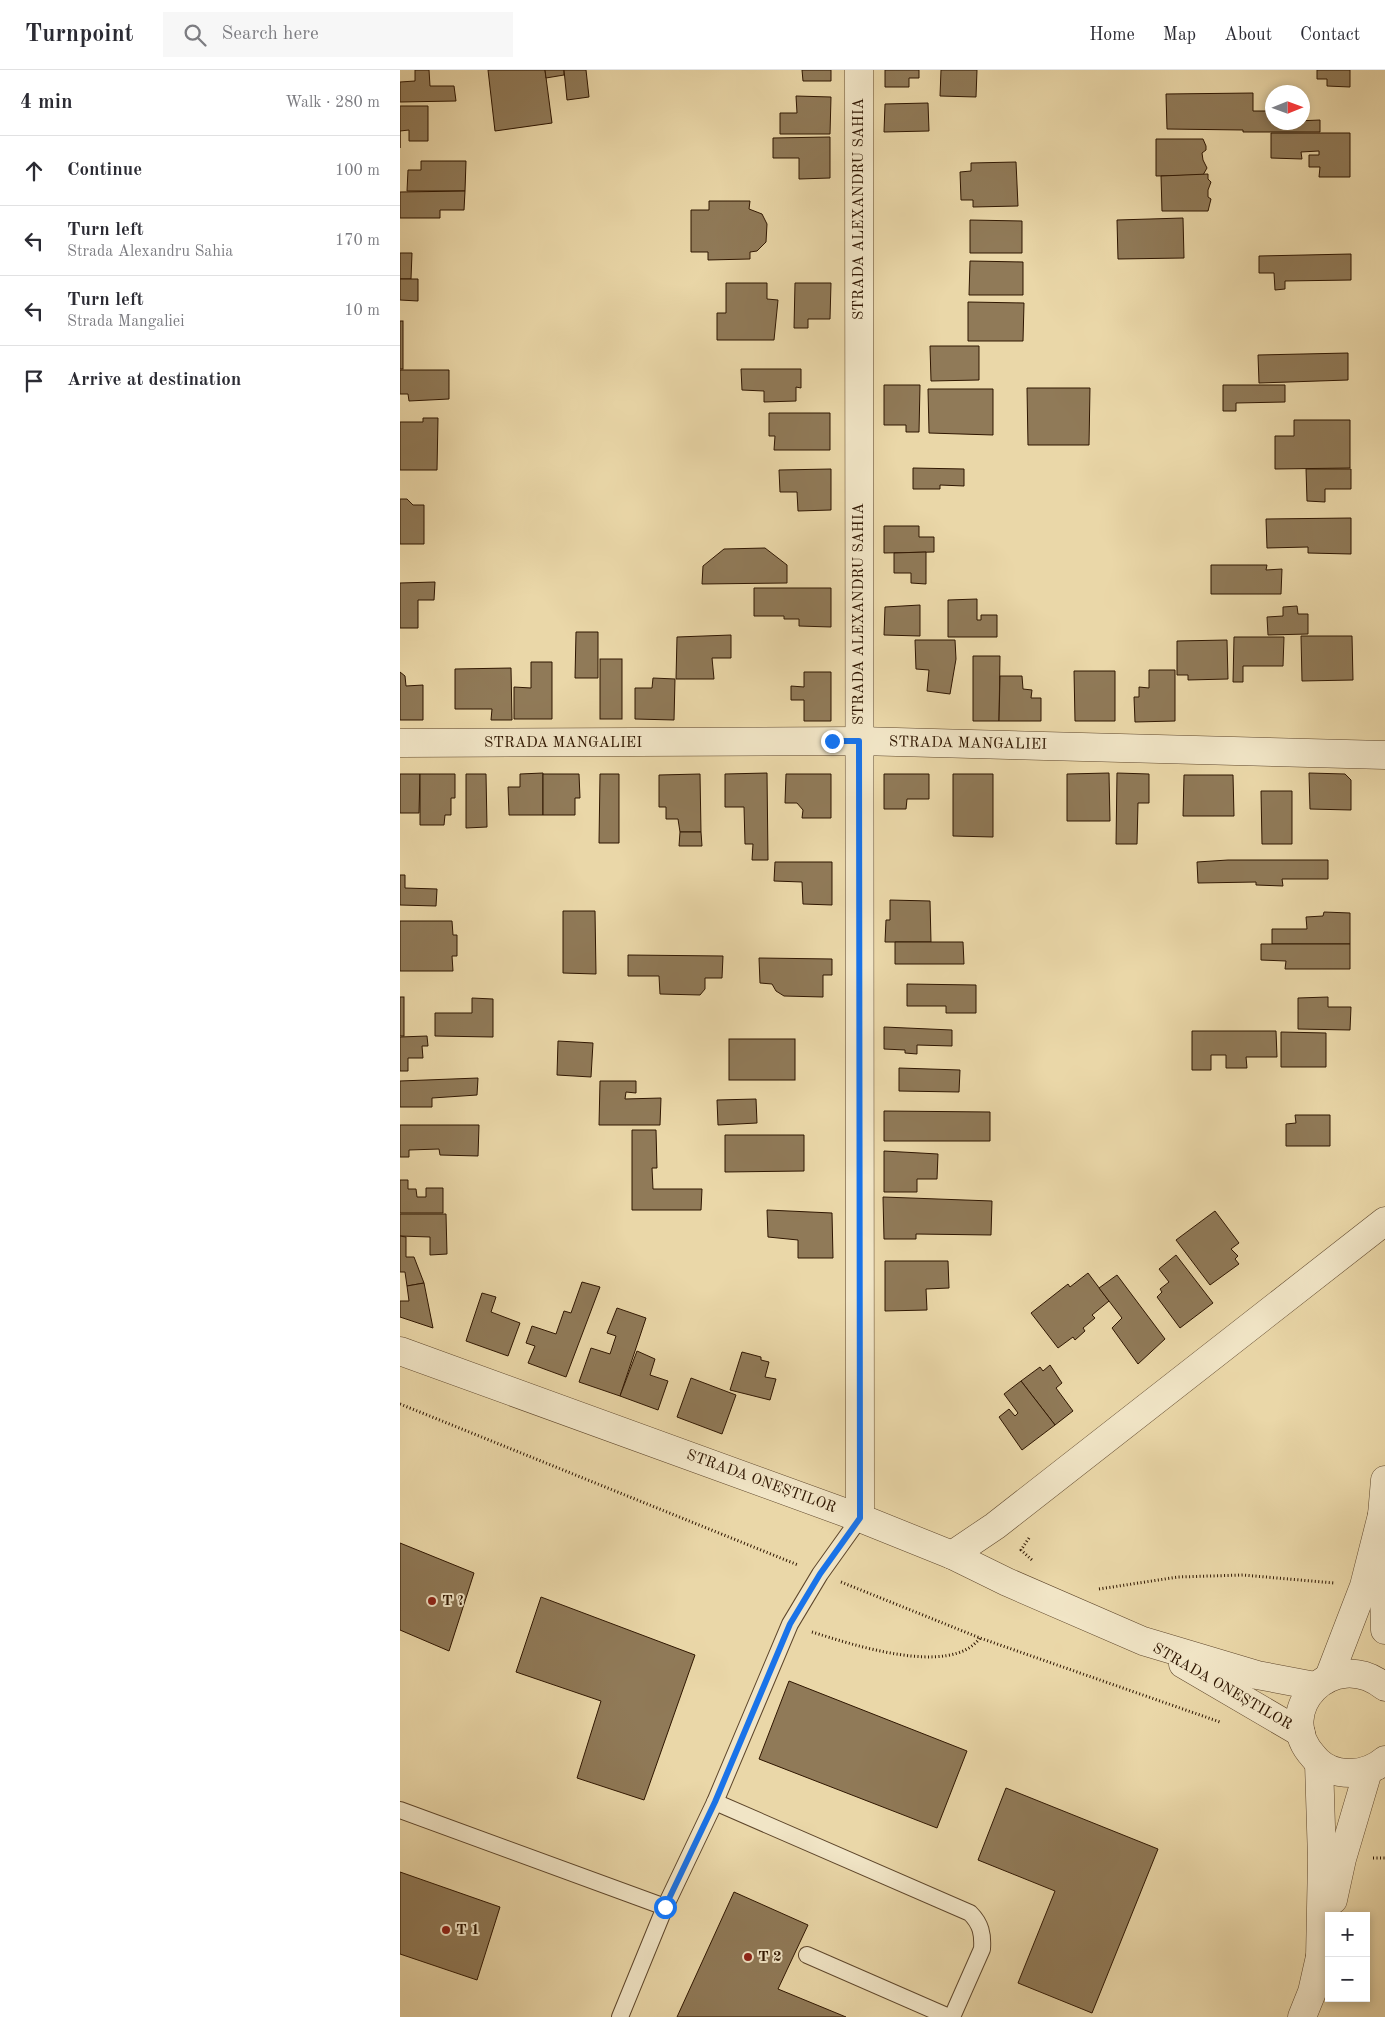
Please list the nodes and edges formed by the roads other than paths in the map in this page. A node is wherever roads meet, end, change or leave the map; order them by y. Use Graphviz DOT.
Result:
graph roads {
  1 [pos="859,70"];
  2 [pos="859,741"];
  3 [pos="400,744"];
  4 [pos="1385,755"];
  5 [pos="1385,1220"];
  6 [pos="400,1351"];
  7 [pos="1385,1480"];
  8 [pos="1382,1515"];
  9 [pos="860,1518"];
  10 [pos="952,1555"];
  11 [pos="1385,1630"];
  12 [pos="1143,1640"];
  13 [pos="1322,1682"];
  14 [pos="1385,1687"];
  15 [pos="1301,1733"];
  16 [pos="1319,1763"];
  17 [pos="1380,1763"];
  18 [pos="715,1802"];
  19 [pos="400,1810"];
  20 [pos="665,1907"];
  21 [pos="1330,1912"];
  22 [pos="1325,1935"];
  23 [pos="807,1955"];
  24 [pos="1320,1958"];
  25 [pos="620,2017"];
  26 [pos="951,2017"];
  27 [pos="1302,2017"];
  1 -- 2 [label="street, STRADA ALEXANDRU SAHIA"];
  2 -- 3 [label="street, STRADA MANGALIEI"];
  2 -- 4 [label="street, STRADA MANGALIEI"];
  2 -- 9 [label="street, STRADA ALEXANDRU SAHIA"];
  5 -- 10 [label="street"];
  6 -- 9 [label="street, STRADA ONEȘTILOR"];
  7 -- 8 [label="street"];
  8 -- 11 [label="street"];
  8 -- 13 [label="street"];
  9 -- 10 [label="street, STRADA ONEȘTILOR"];
  9 -- 18 [label="lane"];
  10 -- 12 [label="street, STRADA ONEȘTILOR"];
  12 -- 13 [label="street, STRADA ONEȘTILOR"];
  12 -- 15 [label="street, STRADA ONEȘTILOR"];
  13 -- 14 [label="street"];
  13 -- 15 [label="street"];
  15 -- 16 [label="street"];
  16 -- 17 [label="street"];
  16 -- 24 [label="street"];
  17 -- 21 [label="street"];
  18 -- 20 [label="lane"];
  18 -- 26 [label="lane"];
  19 -- 20 [label="lane"];
  20 -- 25 [label="lane"];
  22 -- 24 [label="street"];
  23 -- 26 [label="lane"];
  24 -- 27 [label="street"];
}
